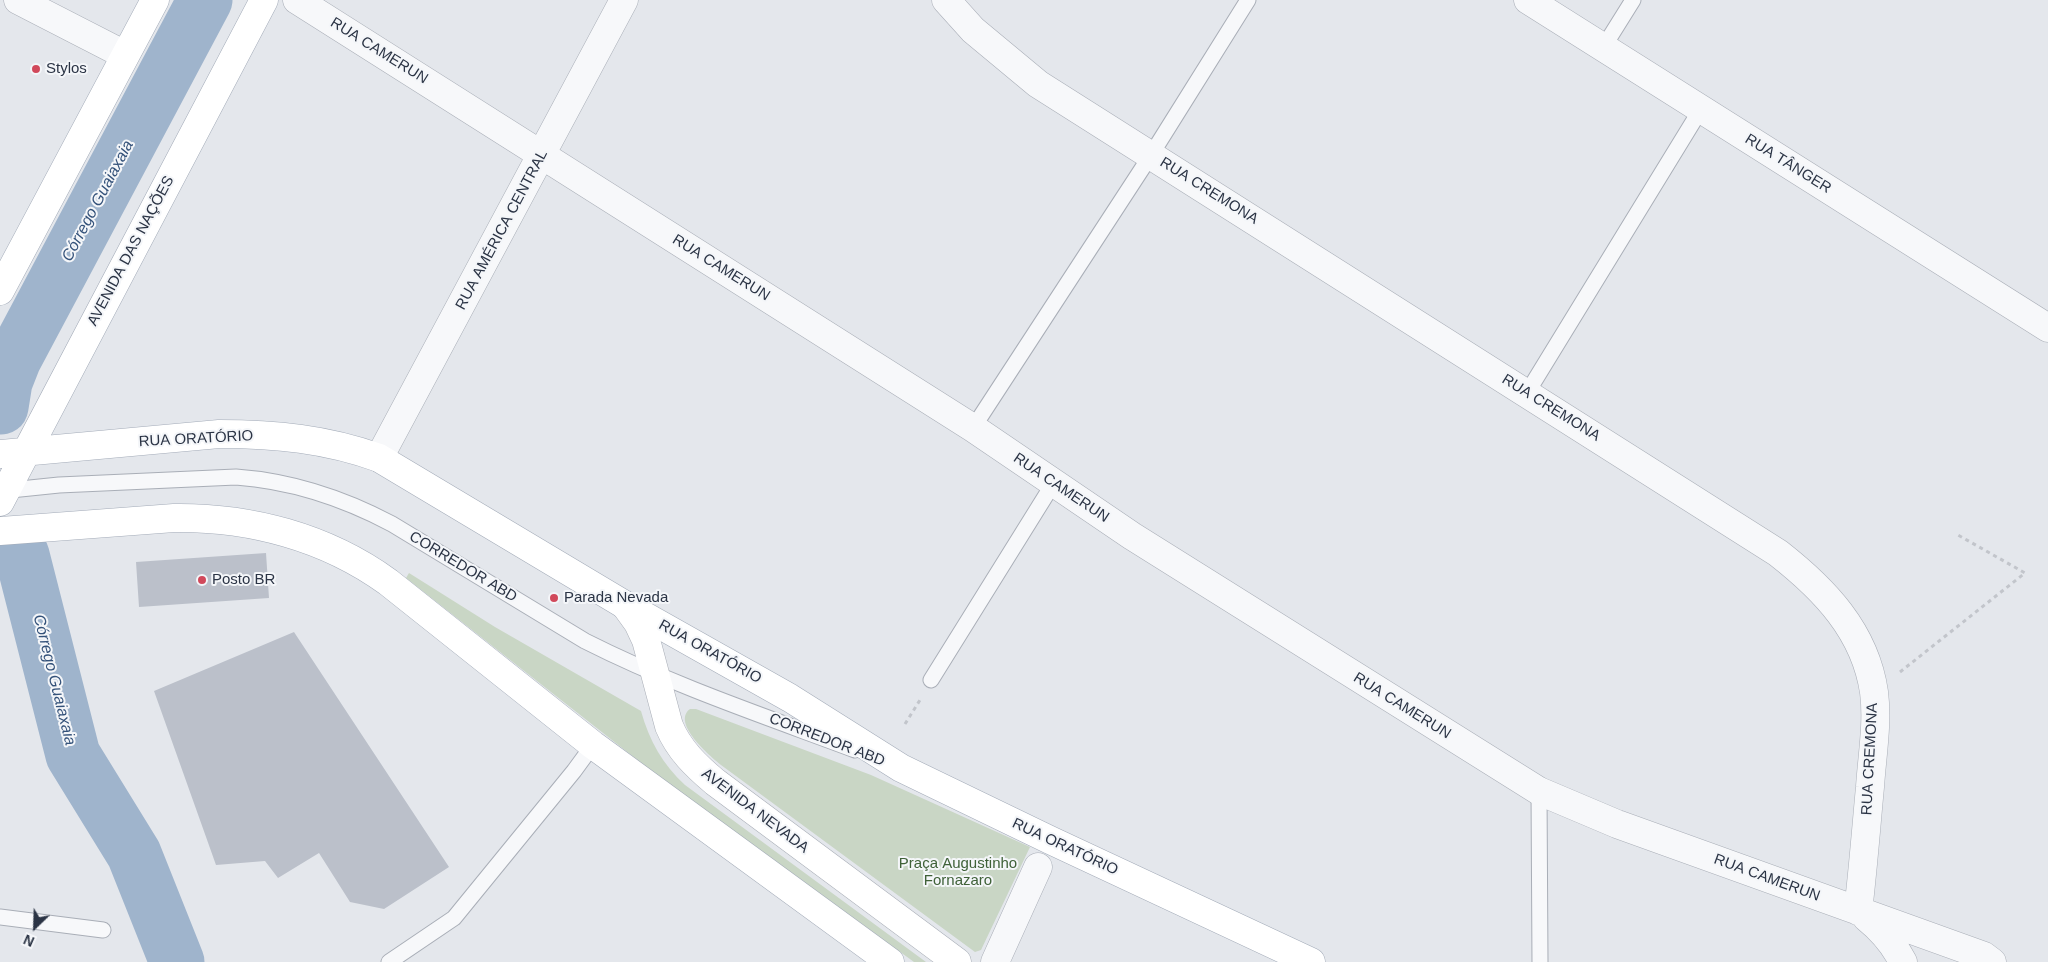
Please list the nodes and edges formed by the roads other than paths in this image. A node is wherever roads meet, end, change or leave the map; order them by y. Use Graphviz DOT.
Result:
graph roads {
  1 [pos="18,0"];
  2 [pos="155,0"];
  3 [pos="264,0"];
  4 [pos="297,0"];
  5 [pos="624,0"];
  6 [pos="946,0"];
  7 [pos="1248,0"];
  8 [pos="1528,0"];
  9 [pos="1634,0"];
  10 [pos="1603,48"];
  11 [pos="125,55"];
  12 [pos="1701,109"];
  13 [pos="542,154"];
  14 [pos="1151,155"];
  15 [pos="0,291"];
  16 [pos="2048,328"];
  17 [pos="1526,393"];
  18 [pos="973,428"];
  19 [pos="12,453"];
  20 [pos="379,458"];
  21 [pos="1053,484"];
  22 [pos="2,495"];
  23 [pos="0,532"];
  24 [pos="626,605"];
  25 [pos="654,674"];
  26 [pos="931,680"];
  27 [pos="594,745"];
  28 [pos="901,768"];
  29 [pos="1539,791"];
  30 [pos="1038,867"];
  31 [pos="1858,911"];
  32 [pos="0,917"];
  33 [pos="103,930"];
  34 [pos="389,962"];
  35 [pos="890,962"];
  36 [pos="957,962"];
  37 [pos="995,962"];
  38 [pos="1311,962"];
  39 [pos="1540,962"];
  40 [pos="1903,962"];
  41 [pos="1992,962"];
  1 -- 11 [label="street"];
  2 -- 11 [label="main road"];
  3 -- 19 [label="main road, AVENIDA DAS NAÇÕES"];
  4 -- 13 [label="street, RUA CAMERUN"];
  5 -- 13 [label="street, RUA AMÉRICA CENTRAL"];
  6 -- 14 [label="street, RUA CREMONA"];
  7 -- 14 [label="lane"];
  8 -- 10 [label="street, RUA TÂNGER"];
  9 -- 10 [label="lane"];
  10 -- 12 [label="street, RUA TÂNGER"];
  11 -- 15 [label="main road"];
  12 -- 16 [label="street, RUA TÂNGER"];
  12 -- 17 [label="lane"];
  13 -- 18 [label="street, RUA CAMERUN"];
  13 -- 20 [label="street, RUA AMÉRICA CENTRAL"];
  14 -- 17 [label="street, RUA CREMONA"];
  14 -- 18 [label="lane"];
  17 -- 31 [label="street, RUA CREMONA"];
  18 -- 21 [label="street, RUA CAMERUN"];
  19 -- 20 [label="main road, RUA ORATÓRIO"];
  19 -- 22 [label="main road, AVENIDA DAS NAÇÕES"];
  20 -- 24 [label="main road, RUA ORATÓRIO"];
  21 -- 26 [label="lane"];
  21 -- 29 [label="street, RUA CAMERUN"];
  22 -- 25 [label="lane, CORREDOR ABD"];
  23 -- 27 [label="main road"];
  24 -- 25 [label="main road, AVENIDA NEVADA"];
  24 -- 28 [label="main road, RUA ORATÓRIO"];
  25 -- 28 [label="lane, CORREDOR ABD"];
  25 -- 36 [label="main road, AVENIDA NEVADA"];
  27 -- 34 [label="lane"];
  27 -- 35 [label="main road"];
  28 -- 38 [label="main road, RUA ORATÓRIO"];
  29 -- 31 [label="street, RUA CAMERUN"];
  29 -- 39 [label="lane"];
  30 -- 37 [label="street"];
  31 -- 40 [label="street"];
  31 -- 41 [label="street, RUA CAMERUN"];
  32 -- 33 [label="lane"];
}
